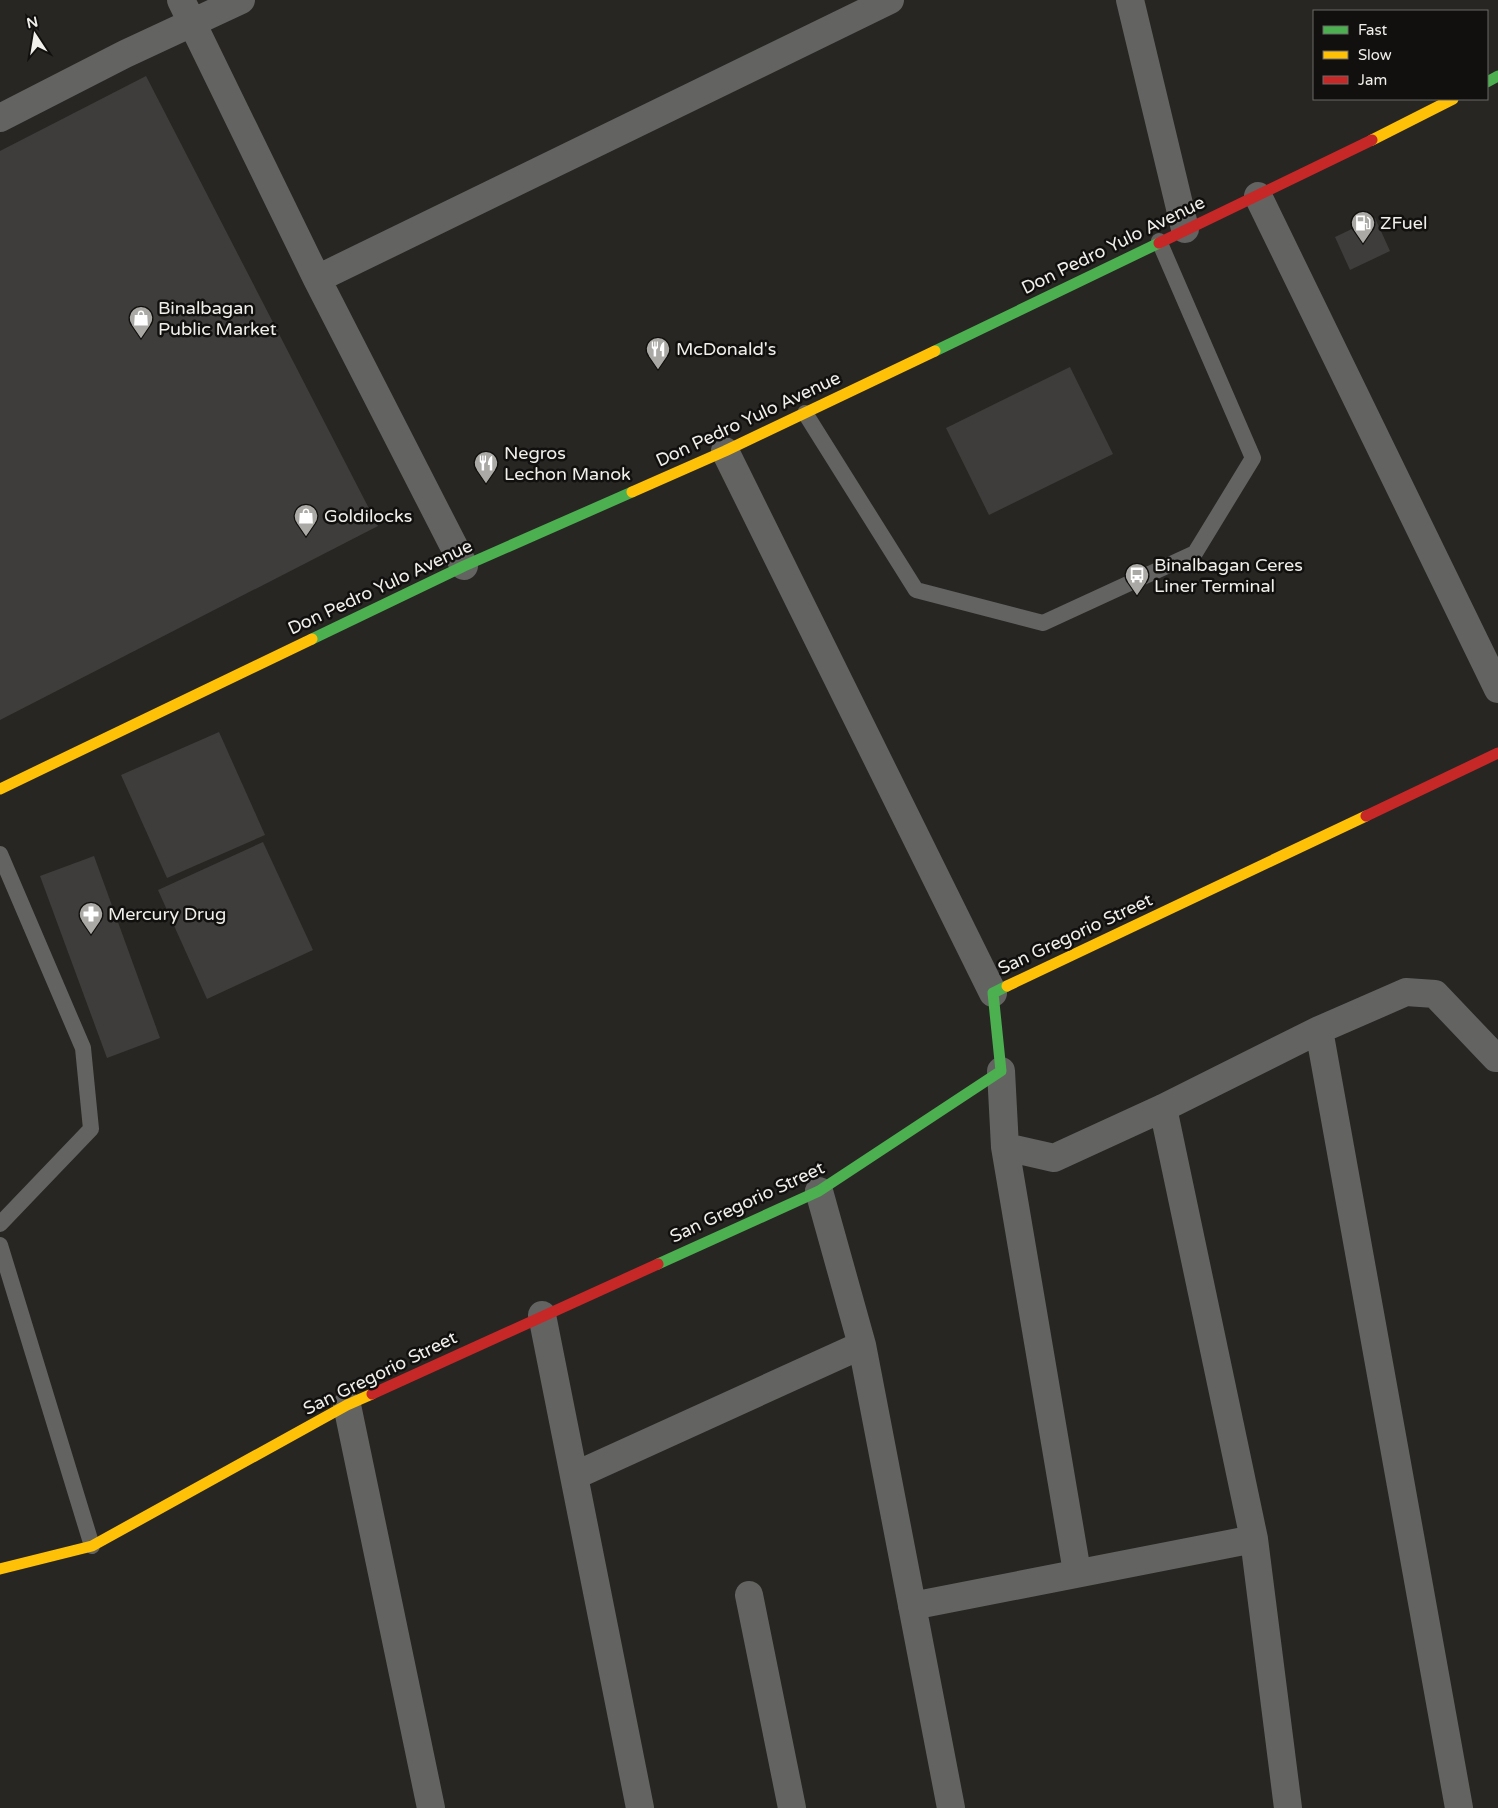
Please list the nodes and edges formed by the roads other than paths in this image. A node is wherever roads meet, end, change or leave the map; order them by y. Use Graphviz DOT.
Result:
graph roads {
  1 [pos="181,0"];
  2 [pos="241,0"];
  3 [pos="890,0"];
  4 [pos="1130,0"];
  5 [pos="192,24"];
  6 [pos="1451,100"];
  7 [pos="0,118"];
  8 [pos="1258,196"];
  9 [pos="1185,229"];
  10 [pos="1159,241"];
  11 [pos="317,279"];
  12 [pos="805,413"];
  13 [pos="725,451"];
  14 [pos="464,566"];
  15 [pos="1498,689"];
  16 [pos="1498,753"];
  17 [pos="0,789"];
  18 [pos="0,854"];
  19 [pos="993,993"];
  20 [pos="1319,1030"];
  21 [pos="1497,1062"];
  22 [pos="1001,1071"];
  23 [pos="1163,1108"];
  24 [pos="1005,1147"];
  25 [pos="819,1191"];
  26 [pos="0,1224"];
  27 [pos="0,1245"];
  28 [pos="542,1315"];
  29 [pos="862,1345"];
  30 [pos="347,1405"];
  31 [pos="574,1476"];
  32 [pos="1254,1539"];
  33 [pos="92,1546"];
  34 [pos="0,1569"];
  35 [pos="1077,1572"];
  36 [pos="749,1595"];
  37 [pos="912,1606"];
  38 [pos="431,1808"];
  39 [pos="640,1808"];
  40 [pos="792,1808"];
  41 [pos="951,1808"];
  42 [pos="1288,1808"];
  43 [pos="1459,1808"];
  1 -- 5 [label="street"];
  2 -- 5 [label="street"];
  3 -- 11 [label="street"];
  4 -- 9 [label="street"];
  5 -- 7 [label="street"];
  5 -- 11 [label="street"];
  6 -- 8 [label="street, Don Pedro Yulo Avenue"];
  8 -- 9 [label="street, Don Pedro Yulo Avenue"];
  8 -- 15 [label="street"];
  9 -- 10 [label="street, Don Pedro Yulo Avenue"];
  10 -- 12 [label="street, Don Pedro Yulo Avenue"];
  10 -- 12 [label="lane"];
  11 -- 14 [label="street"];
  12 -- 13 [label="street, Don Pedro Yulo Avenue"];
  13 -- 14 [label="street, Don Pedro Yulo Avenue"];
  13 -- 19 [label="street"];
  14 -- 17 [label="street, Don Pedro Yulo Avenue"];
  16 -- 19 [label="street, San Gregorio Street"];
  18 -- 26 [label="lane"];
  19 -- 22 [label="street, San Gregorio Street"];
  20 -- 21 [label="street"];
  20 -- 23 [label="street"];
  20 -- 43 [label="street"];
  22 -- 24 [label="street"];
  22 -- 25 [label="street, San Gregorio Street"];
  23 -- 24 [label="street"];
  23 -- 32 [label="street"];
  24 -- 35 [label="street"];
  25 -- 28 [label="street, San Gregorio Street"];
  25 -- 29 [label="street"];
  27 -- 33 [label="lane"];
  28 -- 30 [label="street, San Gregorio Street"];
  28 -- 31 [label="street"];
  29 -- 31 [label="street"];
  29 -- 37 [label="street"];
  30 -- 33 [label="street, San Gregorio Street"];
  30 -- 38 [label="street"];
  31 -- 39 [label="street"];
  32 -- 35 [label="street"];
  32 -- 42 [label="street"];
  33 -- 34 [label="street, San Gregorio Street"];
  35 -- 37 [label="street"];
  36 -- 40 [label="street"];
  37 -- 41 [label="street"];
}
